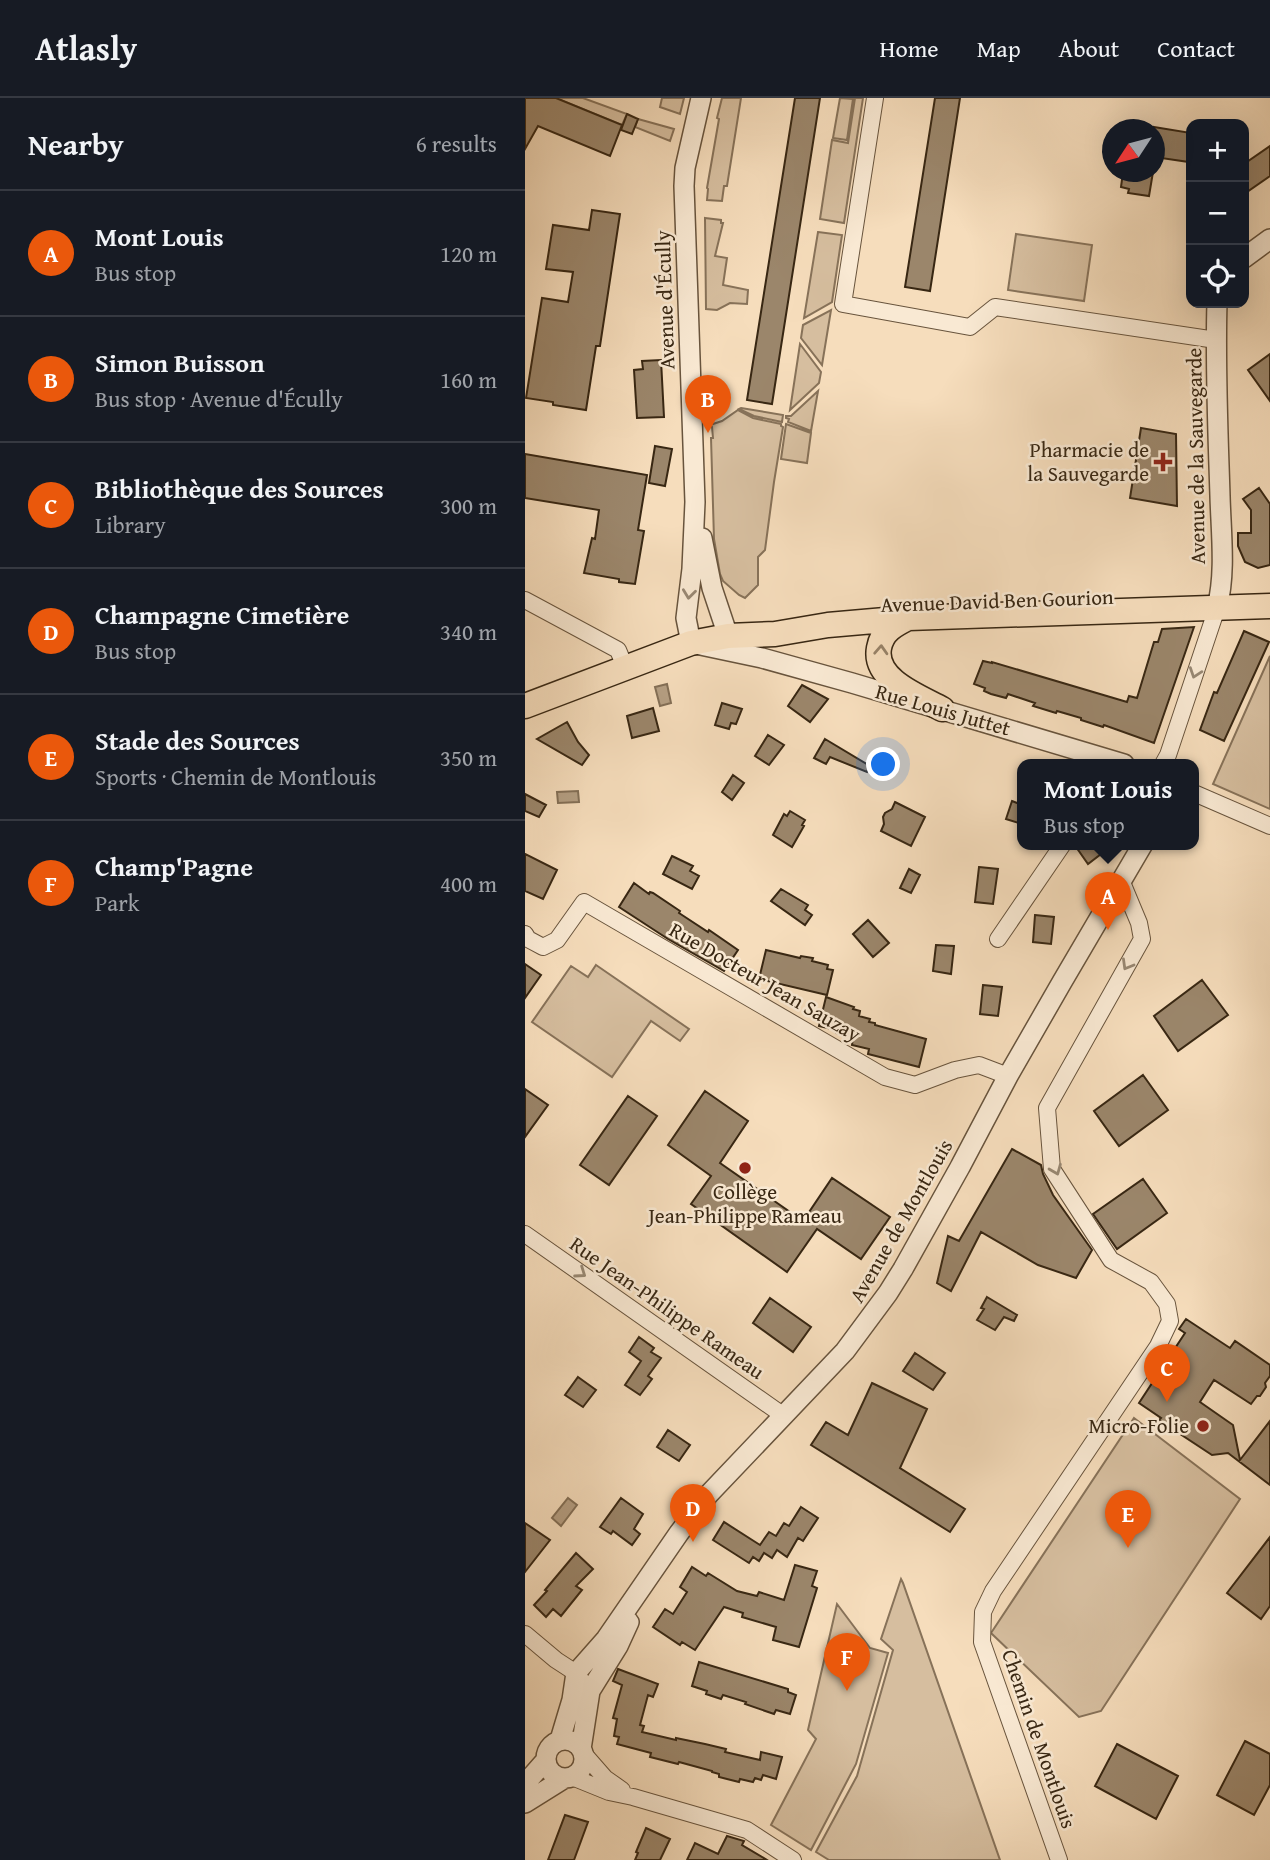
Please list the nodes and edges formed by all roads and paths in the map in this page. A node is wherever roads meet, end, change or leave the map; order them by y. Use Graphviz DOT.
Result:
graph roads {
  1 [pos="701,98"];
  2 [pos="875,98"];
  3 [pos="1270,239"];
  4 [pos="1249,254"];
  5 [pos="1217,308"];
  6 [pos="1216,340"];
  7 [pos="695,502"];
  8 [pos="1270,591"];
  9 [pos="525,600"];
  10 [pos="1219,600"];
  11 [pos="1270,606"];
  12 [pos="908,618"];
  13 [pos="728,636"];
  14 [pos="691,643"];
  15 [pos="762,658"];
  16 [pos="625,667"];
  17 [pos="525,706"];
  18 [pos="942,709"];
  19 [pos="1104,759"];
  20 [pos="1166,759"];
  21 [pos="1199,795"];
  22 [pos="1270,826"];
  23 [pos="1059,850"];
  24 [pos="1139,850"];
  25 [pos="1121,880"];
  26 [pos="525,934"];
  27 [pos="998,939"];
  28 [pos="1008,1076"];
  29 [pos="525,1234"];
  30 [pos="784,1416"];
  31 [pos="646,1582"];
  32 [pos="525,1634"];
  33 [pos="576,1673"];
  34 [pos="590,1691"];
  35 [pos="560,1740"];
  36 [pos="583,1751"];
  37 [pos="546,1760"];
  38 [pos="568,1777"];
  39 [pos="525,1784"];
  40 [pos="633,1797"];
  41 [pos="525,1803"];
  42 [pos="793,1860"];
  43 [pos="1059,1860"];
  1 -- 7 [label="street, Avenue d'Écully"];
  2 -- 6 [label="street"];
  3 -- 4 [label="street"];
  5 -- 6 [label="street, Avenue de la Sauvegarde"];
  6 -- 10 [label="street, Avenue de la Sauvegarde"];
  7 -- 13 [label="street, Avenue d'Écully"];
  7 -- 14 [label="street, Avenue d'Écully, one-way"];
  8 -- 10 [label="main road, Avenue David Ben Gourion"];
  9 -- 16 [label="street"];
  10 -- 11 [label="main road, Avenue David Ben Gourion"];
  10 -- 12 [label="main road, Avenue David Ben Gourion"];
  10 -- 13 [label="main road, Avenue David Ben Gourion"];
  10 -- 20 [label="street, one-way"];
  12 -- 13 [label="main road, Avenue David Ben Gourion"];
  18 -- 12 [label="main road, one-way"];
  13 -- 14 [label="main road, Avenue David Ben Gourion"];
  13 -- 15 [label="street, Rue Louis Juttet"];
  14 -- 15 [label="street, Rue Louis Juttet"];
  14 -- 16 [label="main road"];
  15 -- 18 [label="street, Rue Louis Juttet"];
  16 -- 17 [label="main road"];
  18 -- 19 [label="street, Rue Louis Juttet"];
  21 -- 22 [label="street"];
  23 -- 27 [label="street"];
  24 -- 25 [label="street, Avenue de Montlouis"];
  25 -- 28 [label="street, Avenue de Montlouis"];
  25 -- 43 [label="street, Chemin de Montlouis, one-way"];
  26 -- 28 [label="street, Rue Docteur Jean Sauzay"];
  28 -- 30 [label="street, Avenue de Montlouis"];
  29 -- 30 [label="street, Rue Jean-Philippe Rameau, one-way"];
  30 -- 31 [label="street, Avenue de Montlouis"];
  31 -- 33 [label="street, Avenue de Montlouis"];
  31 -- 34 [label="street, Avenue de Montlouis"];
  32 -- 33 [label="street"];
  33 -- 34 [label="street"];
  33 -- 35 [label="street"];
  34 -- 36 [label="street, Avenue de Montlouis"];
  35 -- 36 [label="street"];
  35 -- 37 [label="street"];
  36 -- 38 [label="street"];
  36 -- 40 [label="street"];
  37 -- 38 [label="street"];
  37 -- 39 [label="street"];
  38 -- 40 [label="street"];
  38 -- 41 [label="street"];
  40 -- 42 [label="street"];
}
